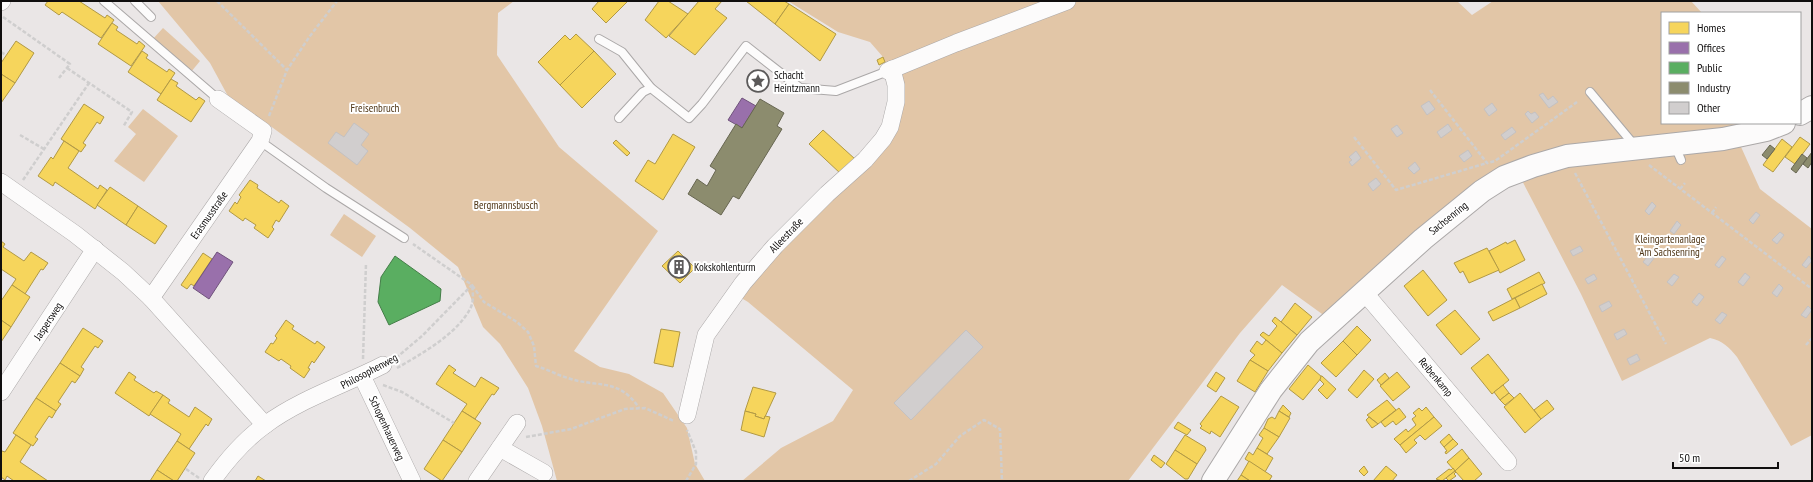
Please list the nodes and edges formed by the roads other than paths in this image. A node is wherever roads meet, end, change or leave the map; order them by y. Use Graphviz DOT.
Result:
graph roads {
  1 [pos="104,1"];
  2 [pos="135,1"];
  3 [pos="1067,1"];
  4 [pos="151,17"];
  5 [pos="599,39"];
  6 [pos="890,70"];
  7 [pos="651,88"];
  8 [pos="1590,92"];
  9 [pos="218,99"];
  10 [pos="1812,107"];
  11 [pos="1801,113"];
  12 [pos="619,118"];
  13 [pos="1781,124"];
  14 [pos="262,136"];
  15 [pos="1634,149"];
  16 [pos="1,182"];
  17 [pos="404,238"];
  18 [pos="95,249"];
  19 [pos="1364,292"];
  20 [pos="151,298"];
  21 [pos="389,368"];
  22 [pos="362,376"];
  23 [pos="1,392"];
  24 [pos="685,417"];
  25 [pos="517,423"];
  26 [pos="265,425"];
  27 [pos="502,444"];
  28 [pos="1508,462"];
  29 [pos="544,473"];
  30 [pos="212,481"];
  31 [pos="412,481"];
  32 [pos="477,481"];
  33 [pos="1213,481"];
  1 -- 9 [label="lane"];
  2 -- 4 [label="lane"];
  3 -- 6 [label="street"];
  5 -- 7 [label="lane"];
  6 -- 7 [label="lane"];
  6 -- 24 [label="street, Alleestraße"];
  7 -- 12 [label="lane"];
  8 -- 15 [label="lane"];
  9 -- 14 [label="street"];
  10 -- 11 [label="street"];
  13 -- 15 [label="street, Sachsenring"];
  14 -- 17 [label="lane"];
  14 -- 20 [label="street, Erasmusstraße"];
  15 -- 19 [label="street, Sachsenring"];
  16 -- 18 [label="street"];
  18 -- 20 [label="street"];
  18 -- 23 [label="street, Jaspersweg"];
  19 -- 28 [label="street, Reibenkamp"];
  19 -- 33 [label="street, Sachsenring"];
  20 -- 26 [label="street"];
  21 -- 22 [label="street, Philosophenweg"];
  22 -- 26 [label="street, Philosophenweg"];
  22 -- 31 [label="street, Schopenhauerweg"];
  25 -- 27 [label="street"];
  26 -- 30 [label="street, Philosophenweg"];
  27 -- 29 [label="street"];
  27 -- 32 [label="street"];
}
